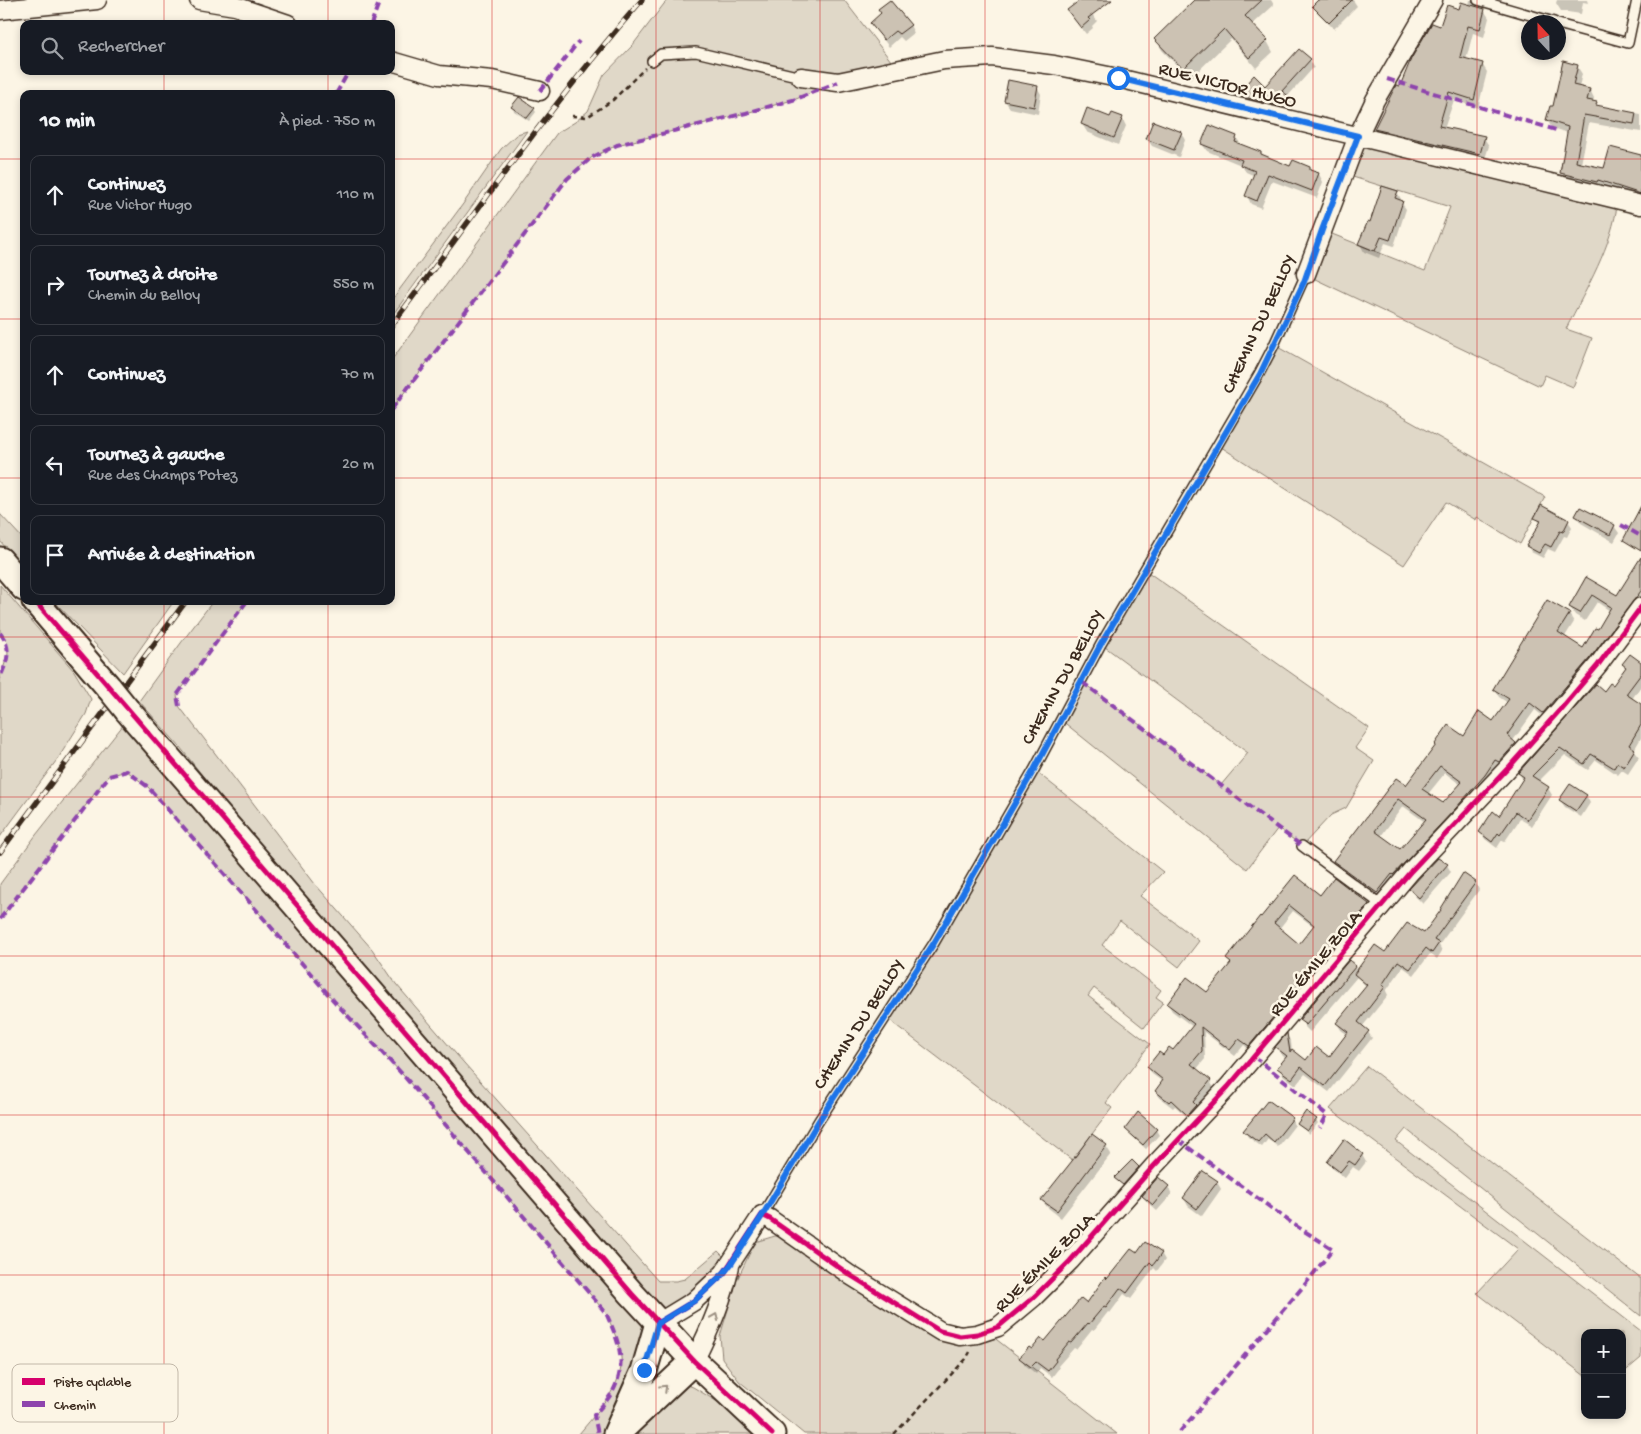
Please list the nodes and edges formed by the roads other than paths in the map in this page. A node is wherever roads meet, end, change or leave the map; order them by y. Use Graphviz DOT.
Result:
graph roads {
  1 [pos="97,0"];
  2 [pos="199,0"];
  3 [pos="1434,0"];
  4 [pos="1478,0"];
  5 [pos="1637,0"];
  6 [pos="0,10"];
  7 [pos="1530,15"];
  8 [pos="276,20"];
  9 [pos="1566,26"];
  10 [pos="652,61"];
  11 [pos="395,62"];
  12 [pos="801,77"];
  13 [pos="540,92"];
  14 [pos="1358,136"];
  15 [pos="1641,205"];
  16 [pos="1306,274"];
  17 [pos="0,560"];
  18 [pos="20,583"];
  19 [pos="38,605"];
  20 [pos="1641,607"];
  21 [pos="1302,846"];
  22 [pos="1381,906"];
  23 [pos="762,1216"];
  24 [pos="731,1264"];
  25 [pos="658,1323"];
  26 [pos="694,1361"];
  27 [pos="616,1434"];
  28 [pos="772,1434"];
  1 -- 6 [label="street"];
  2 -- 8 [label="street"];
  3 -- 14 [label="street, CHEMIN DU BELLOY"];
  4 -- 7 [label="lane"];
  5 -- 9 [label="lane"];
  10 -- 12 [label="lane"];
  11 -- 13 [label="street"];
  12 -- 14 [label="street, RUE VICTOR HUGO"];
  14 -- 15 [label="street, RUE VICTOR HUGO"];
  14 -- 16 [label="street, CHEMIN DU BELLOY"];
  16 -- 23 [label="lane, CHEMIN DU BELLOY"];
  17 -- 18 [label="street"];
  19 -- 25 [label="street, bridge"];
  20 -- 22 [label="street, RUE ÉMILE ZOLA"];
  21 -- 22 [label="lane"];
  22 -- 23 [label="street, RUE ÉMILE ZOLA"];
  23 -- 24 [label="street"];
  24 -- 25 [label="street"];
  26 -- 24 [label="street, one-way"];
  25 -- 26 [label="street"];
  25 -- 27 [label="street"];
  27 -- 26 [label="street, one-way"];
  26 -- 28 [label="street"];
}
